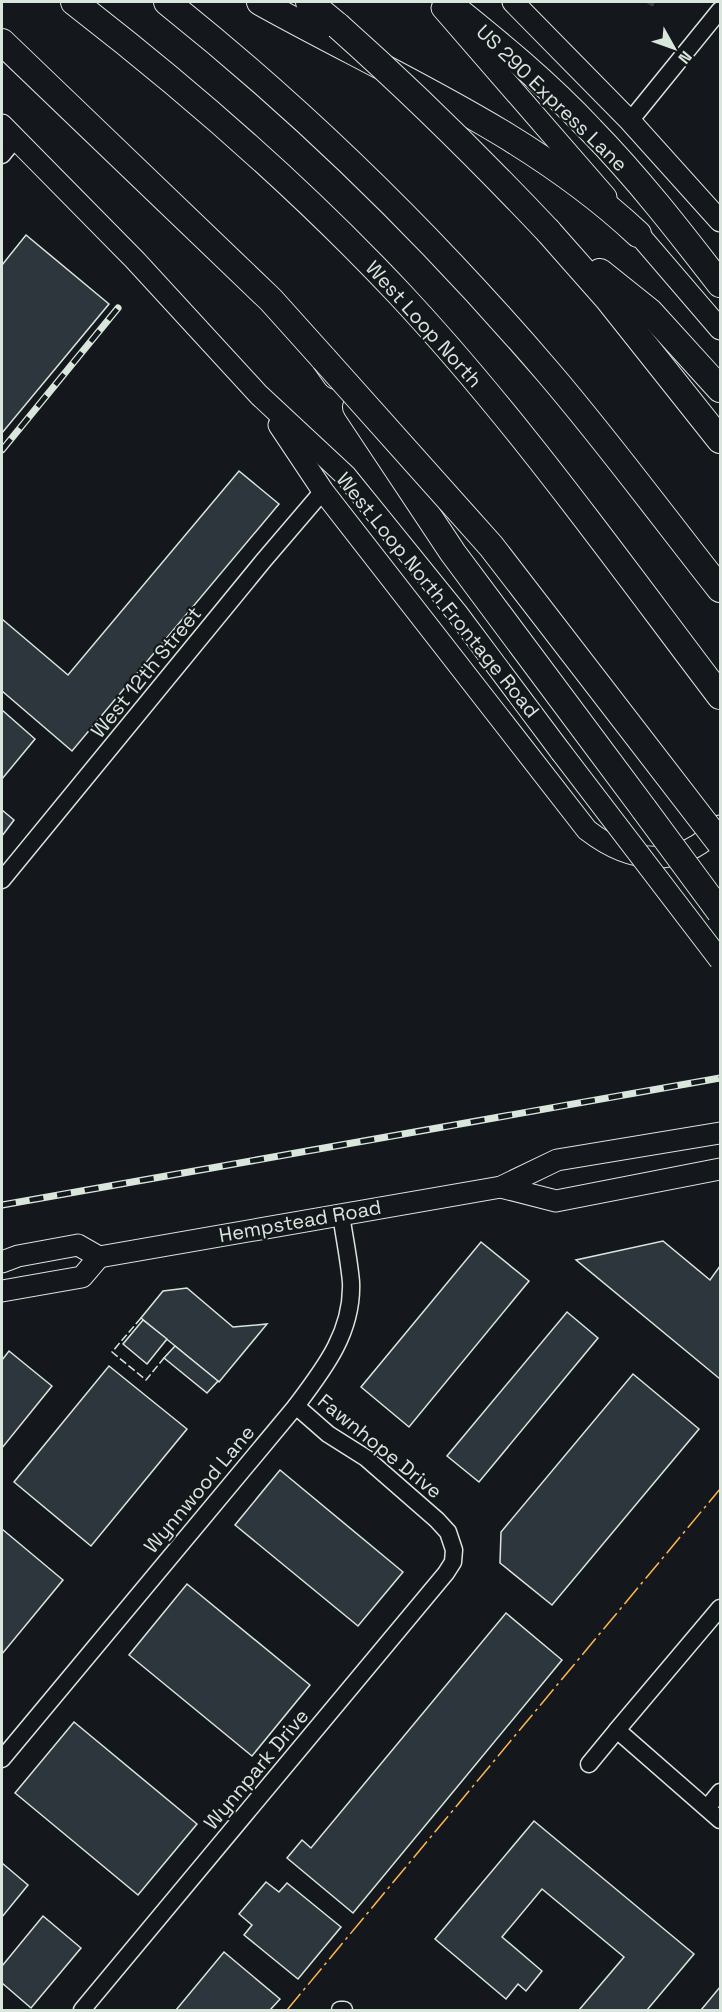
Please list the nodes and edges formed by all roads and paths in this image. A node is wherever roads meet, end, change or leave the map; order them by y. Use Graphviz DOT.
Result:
graph roads {
  1 [pos="74,2"];
  2 [pos="166,2"];
  3 [pos="260,2"];
  4 [pos="309,2"];
  5 [pos="436,2"];
  6 [pos="447,2"];
  7 [pos="513,2"];
  8 [pos="720,10"];
  9 [pos="2,42"];
  10 [pos="630,121"];
  11 [pos="8,132"];
  12 [pos="2,155"];
  13 [pos="720,222"];
  14 [pos="548,231"];
  15 [pos="638,234"];
  16 [pos="720,284"];
  17 [pos="720,329"];
  18 [pos="324,359"];
  19 [pos="720,389"];
  20 [pos="259,395"];
  21 [pos="720,440"];
  22 [pos="323,491"];
  23 [pos="720,589"];
  24 [pos="720,696"];
  25 [pos="720,826"];
  26 [pos="720,843"];
  27 [pos="2,880"];
  28 [pos="720,912"];
  29 [pos="720,960"];
  30 [pos="720,1133"];
  31 [pos="720,1169"];
  32 [pos="501,1187"];
  33 [pos="341,1214"];
  34 [pos="99,1257"];
  35 [pos="2,1262"];
  36 [pos="2,1291"];
  37 [pos="296,1406"];
  38 [pos="454,1550"];
  39 [pos="720,1608"];
  40 [pos="617,1730"];
  41 [pos="2,1759"];
  42 [pos="589,1764"];
  43 [pos="720,1792"];
  44 [pos="707,1808"];
  45 [pos="720,1820"];
  46 [pos="82,2010"];
  1 -- 24 [label="highway, West Loop North"];
  2 -- 23 [label="highway"];
  3 -- 15 [label="highway"];
  4 -- 14 [label="highway, bridge"];
  5 -- 15 [label="main road"];
  6 -- 16 [label="highway, US 290 Express Lane"];
  7 -- 10 [label="main road"];
  8 -- 10 [label="street"];
  9 -- 18 [label="highway"];
  10 -- 13 [label="main road"];
  11 -- 12 [label="street"];
  11 -- 20 [label="main road, West Loop North Frontage Road"];
  14 -- 19 [label="highway"];
  14 -- 21 [label="highway"];
  15 -- 17 [label="main road"];
  18 -- 26 [label="highway, bridge"];
  18 -- 28 [label="highway, bridge"];
  20 -- 22 [label="main road"];
  20 -- 29 [label="main road, West Loop North Frontage Road, bridge"];
  22 -- 25 [label="main road"];
  22 -- 27 [label="street, West 12th Street"];
  30 -- 32 [label="main road, Hempstead Road"];
  31 -- 32 [label="main road, Hempstead Road"];
  32 -- 33 [label="main road, Hempstead Road"];
  33 -- 34 [label="main road, Hempstead Road"];
  33 -- 37 [label="street, Wynnwood Lane"];
  34 -- 35 [label="main road"];
  34 -- 36 [label="main road"];
  37 -- 38 [label="street, Fawnhope Drive"];
  37 -- 41 [label="street, Wynnwood Lane"];
  38 -- 46 [label="street, Wynnpark Drive"];
  39 -- 40 [label="street"];
  40 -- 42 [label="street"];
  40 -- 44 [label="street"];
  43 -- 44 [label="street"];
  44 -- 45 [label="street"];
}
